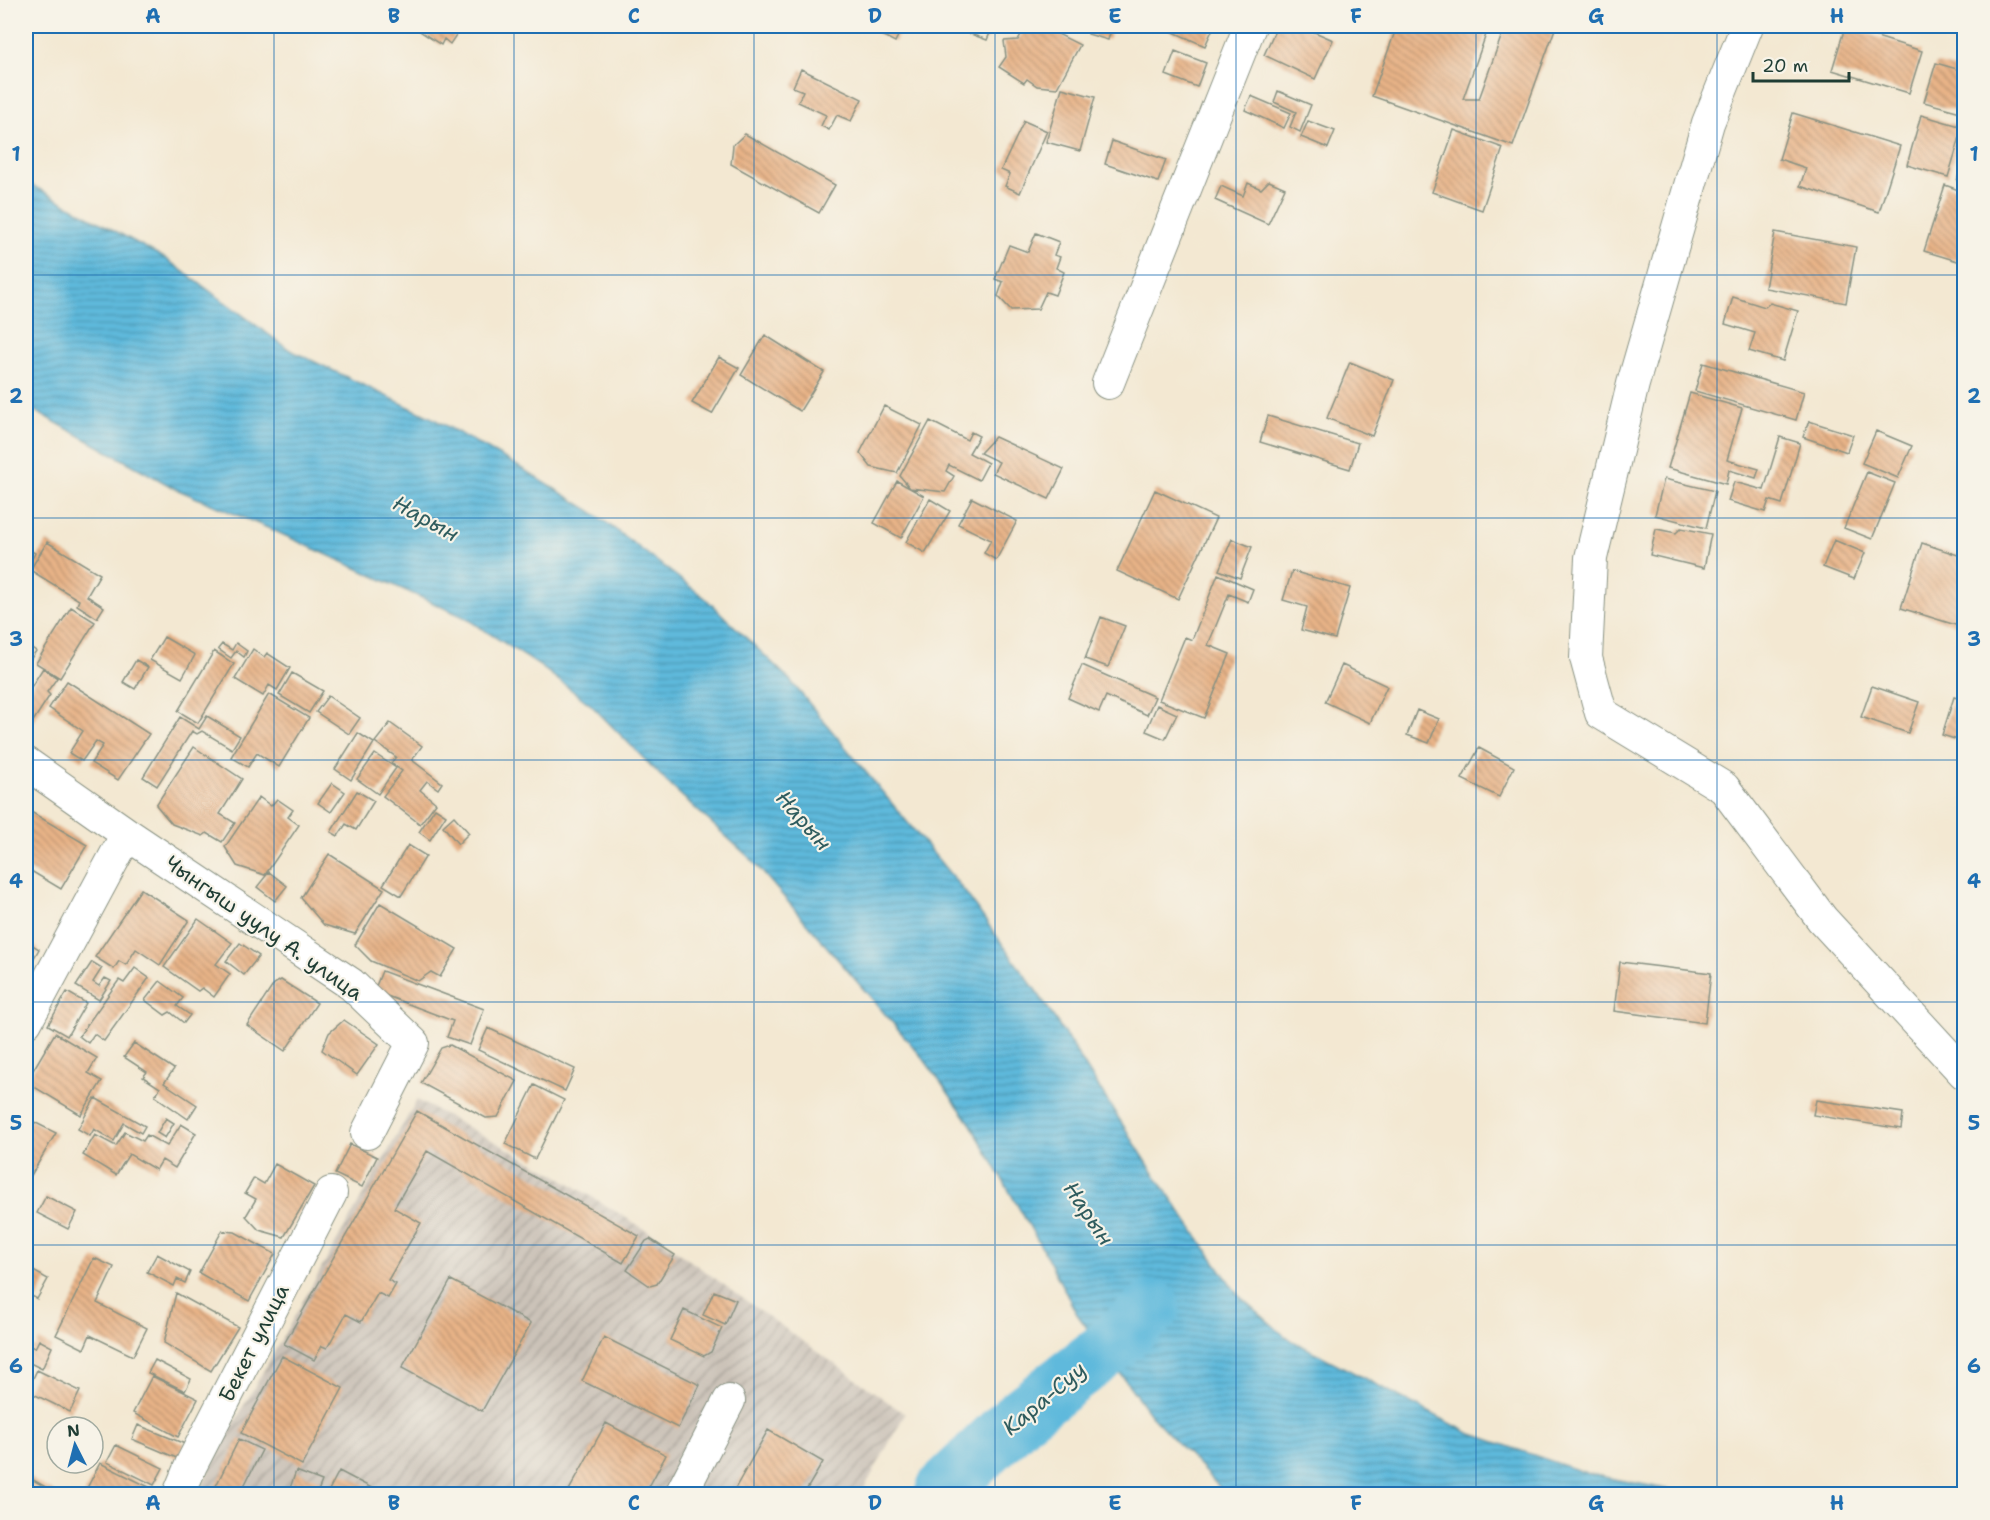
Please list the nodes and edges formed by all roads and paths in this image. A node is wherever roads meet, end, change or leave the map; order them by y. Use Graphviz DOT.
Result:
graph roads {
  1 [pos="1250,26"];
  2 [pos="1747,26"];
  3 [pos="1108,383"];
  4 [pos="26,763"];
  5 [pos="127,834"];
  6 [pos="26,1022"];
  7 [pos="1965,1072"];
  8 [pos="367,1133"];
  9 [pos="331,1193"];
  10 [pos="729,1401"];
  11 [pos="179,1494"];
  12 [pos="681,1494"];
  1 -- 3 [label="street"];
  2 -- 7 [label="street"];
  4 -- 5 [label="street, Чынгыш уулу А. улица"];
  5 -- 6 [label="street"];
  5 -- 8 [label="street, Чынгыш уулу А. улица"];
  9 -- 11 [label="street, Бекет улица"];
  10 -- 12 [label="street"];
}
